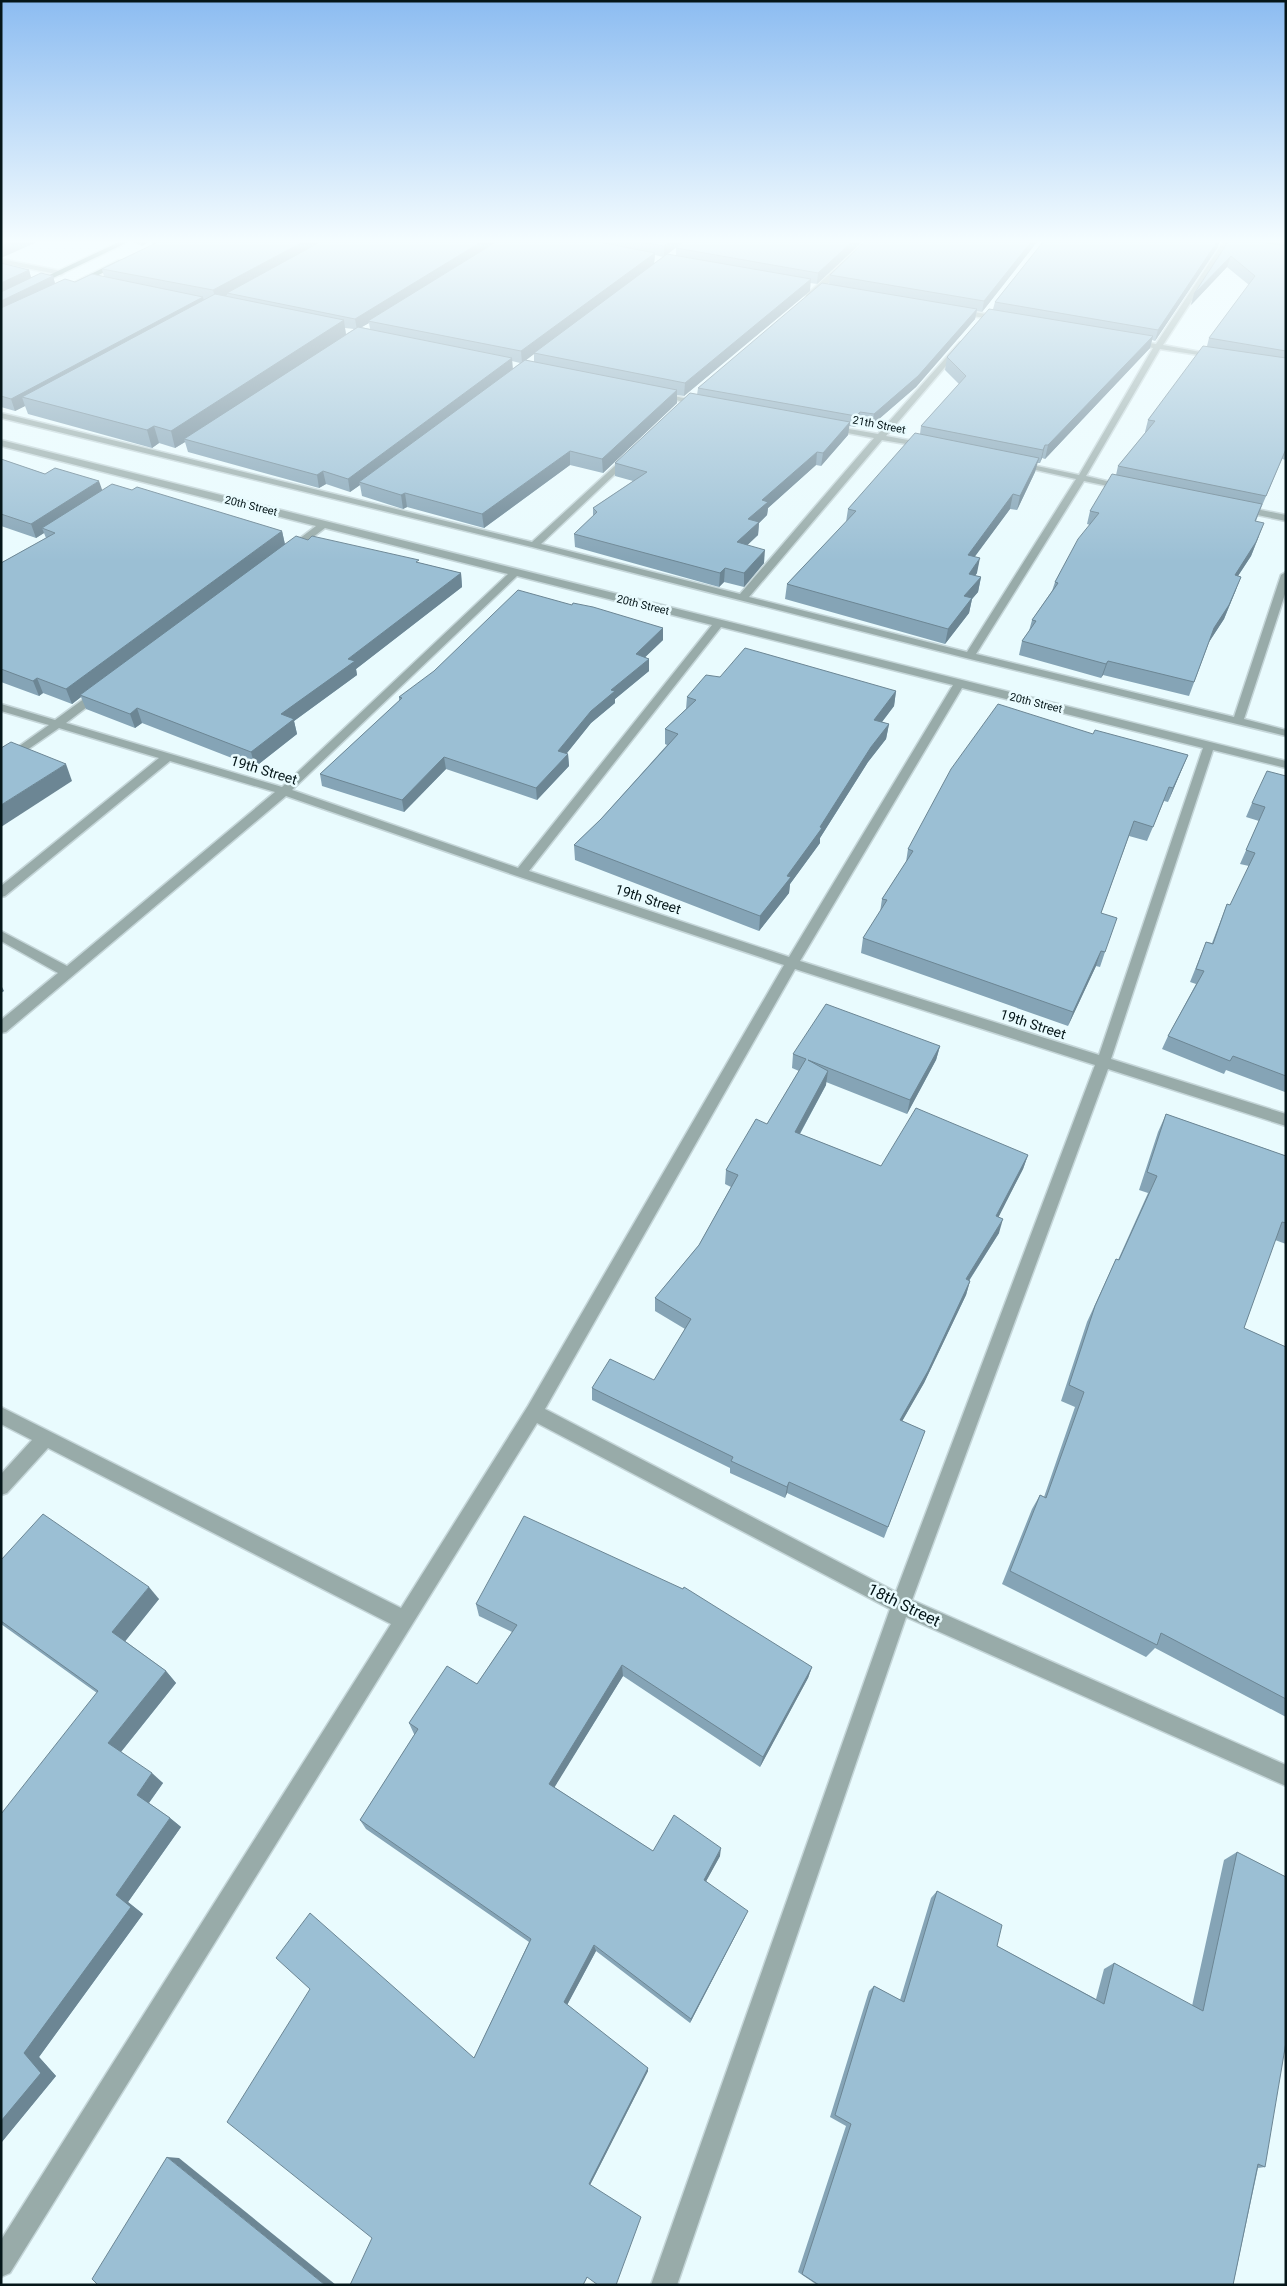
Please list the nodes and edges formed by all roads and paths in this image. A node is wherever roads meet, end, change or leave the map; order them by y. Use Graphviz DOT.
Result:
graph roads {
  1 [pos="956,349"];
  2 [pos="1156,349"];
  3 [pos="1173,349"];
  4 [pos="1227,358"];
  5 [pos="649,393"];
  6 [pos="695,394"];
  7 [pos="687,401"];
  8 [pos="716,406"];
  9 [pos="680,407"];
  10 [pos="11,415"];
  11 [pos="823,426"];
  12 [pos="881,436"];
  13 [pos="1,443"];
  14 [pos="638,447"];
  15 [pos="938,448"];
  16 [pos="1005,462"];
  17 [pos="1081,478"];
  18 [pos="1140,489"];
  19 [pos="1227,507"];
  20 [pos="1286,518"];
  21 [pos="324,524"];
  22 [pos="534,545"];
  23 [pos="277,560"];
  24 [pos="515,573"];
  25 [pos="1286,575"];
  26 [pos="742,598"];
  27 [pos="719,623"];
  28 [pos="970,656"];
  29 [pos="112,683"];
  30 [pos="959,684"];
  31 [pos="1,707"];
  32 [pos="1238,721"];
  33 [pos="57,724"];
  34 [pos="1286,733"];
  35 [pos="1209,746"];
  36 [pos="167,757"];
  37 [pos="1,765"];
  38 [pos="1286,765"];
  39 [pos="284,791"];
  40 [pos="521,873"];
  41 [pos="1,892"];
  42 [pos="1,935"];
  43 [pos="792,962"];
  44 [pos="68,972"];
  45 [pos="1,1028"];
  46 [pos="1103,1063"];
  47 [pos="1286,1120"];
  48 [pos="534,1412"];
  49 [pos="1,1416"];
  50 [pos="44,1439"];
  51 [pos="1,1488"];
  52 [pos="901,1605"];
  53 [pos="402,1619"];
  54 [pos="1286,1776"];
  55 [pos="1,2264"];
  56 [pos="664,2285"];
  1 -- 12 [label="street"];
  2 -- 17 [label="street"];
  3 -- 4 [label="street"];
  5 -- 7 [label="street"];
  6 -- 7 [label="street"];
  7 -- 8 [label="street"];
  7 -- 9 [label="street"];
  10 -- 22 [label="street"];
  11 -- 12 [label="street, 21th Street"];
  12 -- 15 [label="street, 21th Street"];
  12 -- 26 [label="street"];
  13 -- 21 [label="street, 20th Street"];
  14 -- 22 [label="street"];
  16 -- 17 [label="street"];
  17 -- 18 [label="street"];
  17 -- 28 [label="street"];
  19 -- 20 [label="street"];
  21 -- 23 [label="street"];
  21 -- 24 [label="street, 20th Street"];
  22 -- 26 [label="street"];
  24 -- 27 [label="street, 20th Street"];
  24 -- 39 [label="street"];
  25 -- 32 [label="street"];
  26 -- 28 [label="street"];
  27 -- 30 [label="street, 20th Street"];
  27 -- 40 [label="street"];
  28 -- 32 [label="street"];
  29 -- 33 [label="street"];
  30 -- 35 [label="street, 20th Street"];
  30 -- 43 [label="street"];
  31 -- 33 [label="street, 19th Street"];
  32 -- 34 [label="street"];
  33 -- 36 [label="street, 19th Street"];
  33 -- 37 [label="street"];
  35 -- 38 [label="street, 20th Street"];
  35 -- 46 [label="street"];
  36 -- 39 [label="street, 19th Street"];
  36 -- 41 [label="street"];
  39 -- 40 [label="street, 19th Street"];
  39 -- 44 [label="street"];
  40 -- 43 [label="street, 19th Street"];
  42 -- 44 [label="street"];
  43 -- 46 [label="street, 19th Street"];
  43 -- 48 [label="street"];
  44 -- 45 [label="street"];
  46 -- 47 [label="street, 19th Street"];
  46 -- 52 [label="street"];
  48 -- 52 [label="street, 18th Street"];
  48 -- 53 [label="street"];
  49 -- 50 [label="street"];
  50 -- 51 [label="street"];
  50 -- 53 [label="street"];
  52 -- 54 [label="street, 18th Street"];
  52 -- 56 [label="street"];
  53 -- 55 [label="street"];
}
